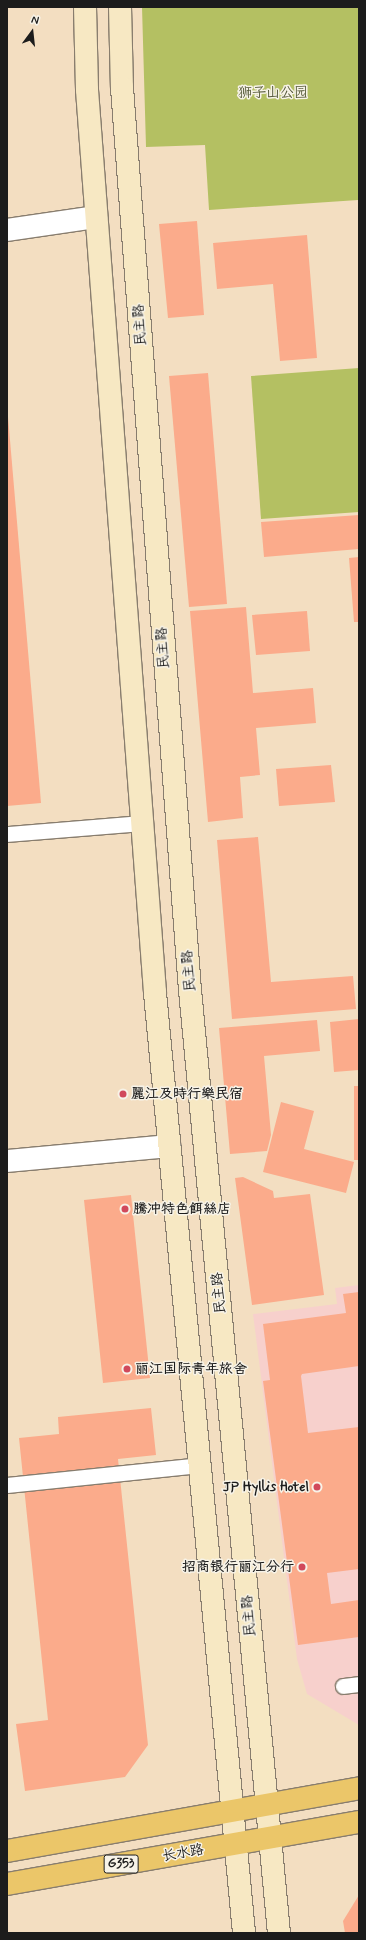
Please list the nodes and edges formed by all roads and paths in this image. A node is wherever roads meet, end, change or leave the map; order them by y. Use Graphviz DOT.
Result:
graph roads {
  1 [pos="85,7"];
  2 [pos="120,7"];
  3 [pos="96,217"];
  4 [pos="7,230"];
  5 [pos="141,823"];
  6 [pos="7,834"];
  7 [pos="169,1146"];
  8 [pos="7,1161"];
  9 [pos="199,1465"];
  10 [pos="7,1485"];
  11 [pos="359,1684"];
  12 [pos="343,1686"];
  13 [pos="359,1788"];
  14 [pos="267,1805"];
  15 [pos="232,1811"];
  16 [pos="359,1822"];
  17 [pos="270,1838"];
  18 [pos="235,1844"];
  19 [pos="7,1849"];
  20 [pos="7,1884"];
  21 [pos="244,1933"];
  22 [pos="279,1933"];
  1 -- 3 [label="main road"];
  2 -- 14 [label="main road, 民主路"];
  3 -- 4 [label="street"];
  3 -- 5 [label="main road"];
  5 -- 6 [label="lane"];
  5 -- 7 [label="main road"];
  7 -- 8 [label="street"];
  7 -- 9 [label="main road"];
  9 -- 10 [label="lane"];
  9 -- 15 [label="main road"];
  11 -- 12 [label="lane"];
  13 -- 14 [label="highway, G353"];
  14 -- 15 [label="highway, G353"];
  14 -- 17 [label="main road, 民主路"];
  15 -- 18 [label="main road"];
  15 -- 19 [label="highway, G353"];
  16 -- 17 [label="highway, 长水路 / G353"];
  17 -- 18 [label="highway, 长水路 / G353"];
  17 -- 22 [label="main road, 民主路"];
  18 -- 20 [label="highway, 长水路 / G353"];
  18 -- 21 [label="main road"];
}
